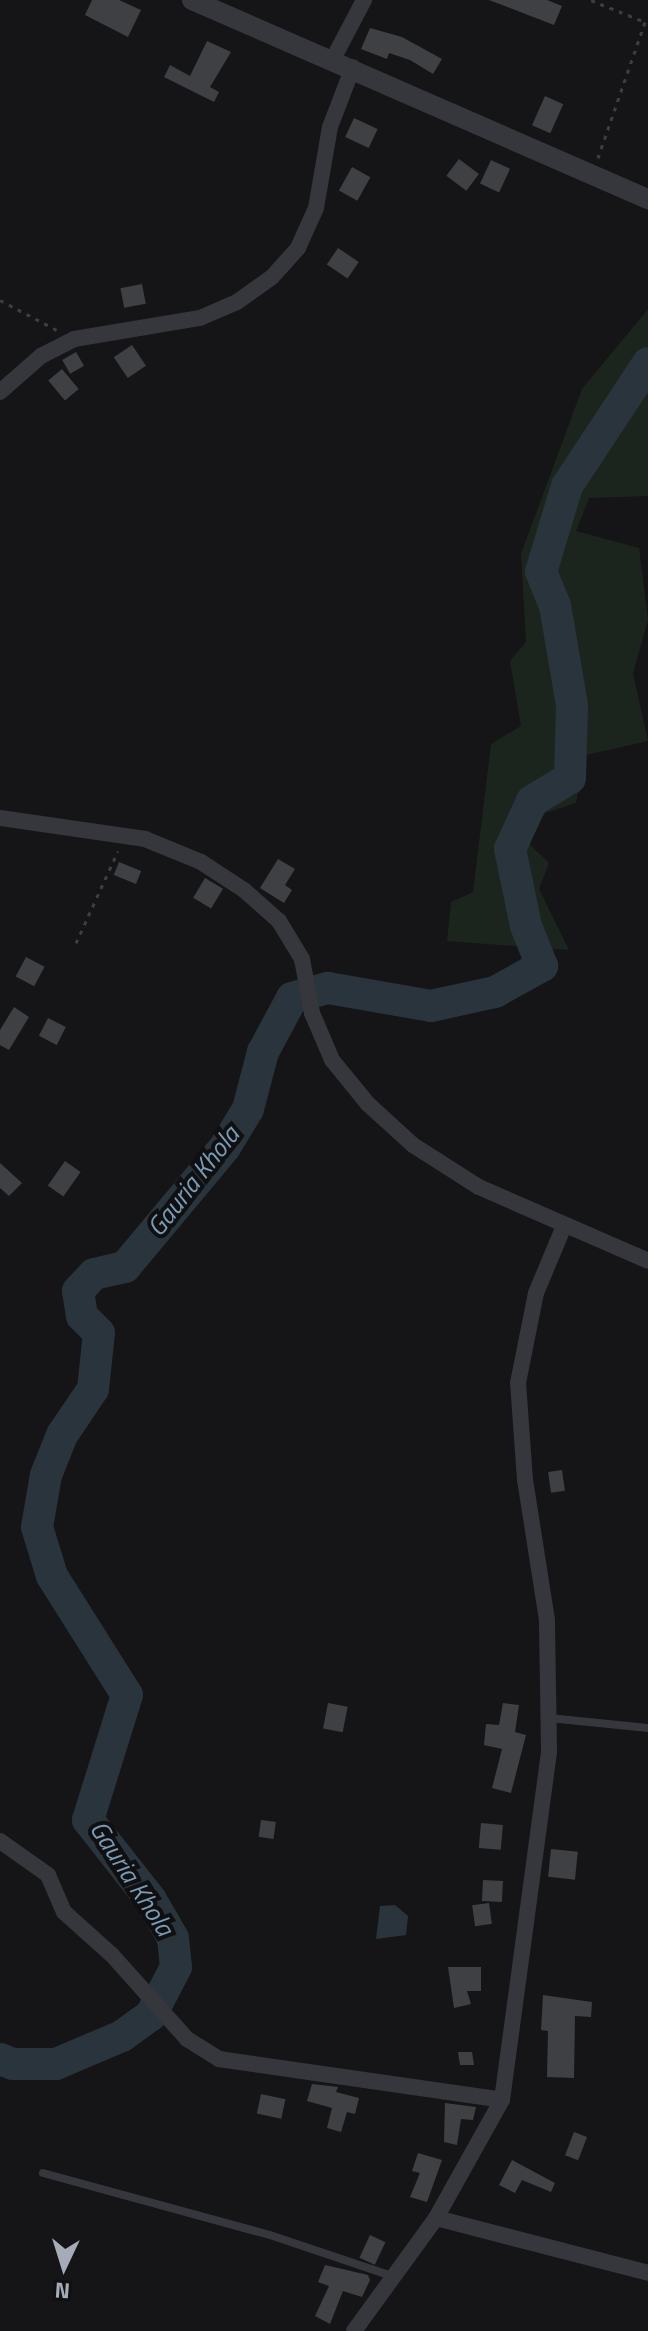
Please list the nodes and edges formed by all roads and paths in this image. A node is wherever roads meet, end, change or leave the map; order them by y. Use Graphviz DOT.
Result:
graph roads {
  1 [pos="192,0"];
  2 [pos="364,0"];
  3 [pos="591,0"];
  4 [pos="333,59"];
  5 [pos="353,67"];
  6 [pos="593,173"];
  7 [pos="648,199"];
  8 [pos="0,300"];
  9 [pos="74,339"];
  10 [pos="0,392"];
  11 [pos="0,818"];
  12 [pos="123,836"];
  13 [pos="76,943"];
  14 [pos="564,1226"];
  15 [pos="648,1261"];
  16 [pos="548,1718"];
  17 [pos="648,1728"];
  18 [pos="0,1841"];
  19 [pos="502,2100"];
  20 [pos="43,2173"];
  21 [pos="436,2218"];
  22 [pos="648,2273"];
  23 [pos="393,2277"];
  24 [pos="354,2331"];
  1 -- 4 [label="street"];
  2 -- 4 [label="street"];
  3 -- 6 [label="path"];
  4 -- 5 [label="street"];
  5 -- 6 [label="street"];
  5 -- 9 [label="street"];
  6 -- 7 [label="street"];
  8 -- 9 [label="path"];
  9 -- 10 [label="street"];
  11 -- 12 [label="street"];
  12 -- 13 [label="path"];
  12 -- 14 [label="street"];
  14 -- 15 [label="street"];
  14 -- 16 [label="street"];
  16 -- 17 [label="lane"];
  16 -- 19 [label="street"];
  18 -- 19 [label="street"];
  19 -- 21 [label="street"];
  20 -- 23 [label="lane"];
  21 -- 22 [label="street"];
  21 -- 23 [label="street"];
  23 -- 24 [label="street"];
}
